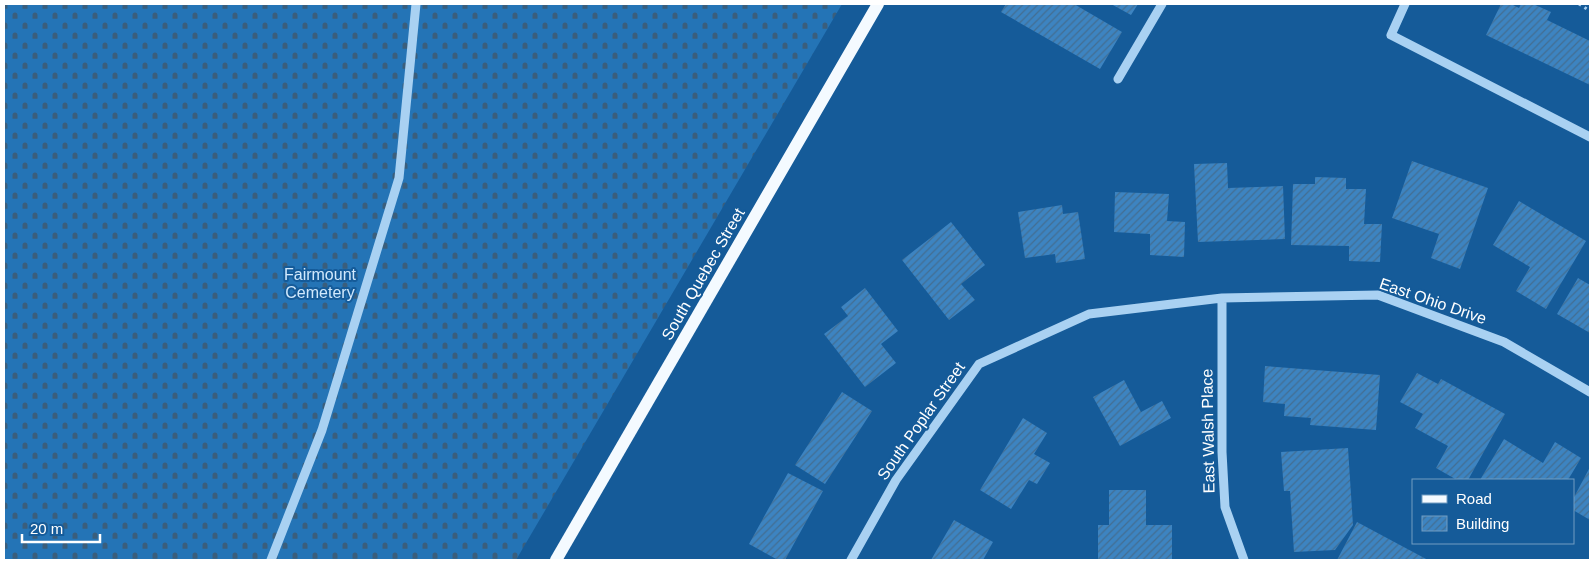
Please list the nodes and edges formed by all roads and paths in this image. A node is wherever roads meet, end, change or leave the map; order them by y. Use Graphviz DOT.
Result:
graph roads {
  1 [pos="416,4"];
  2 [pos="878,4"];
  3 [pos="1162,4"];
  4 [pos="1405,4"];
  5 [pos="1579,4"];
  6 [pos="1590,11"];
  7 [pos="1118,80"];
  8 [pos="1590,137"];
  9 [pos="1222,298"];
  10 [pos="1590,392"];
  11 [pos="271,560"];
  12 [pos="556,560"];
  13 [pos="851,560"];
  14 [pos="1244,560"];
  1 -- 11 [label="street"];
  2 -- 12 [label="main road, South Quebec Street"];
  3 -- 7 [label="street"];
  4 -- 8 [label="street"];
  5 -- 6 [label="path"];
  9 -- 10 [label="street, East Ohio Drive"];
  9 -- 13 [label="street, South Poplar Street"];
  9 -- 14 [label="street, East Walsh Place"];
}
